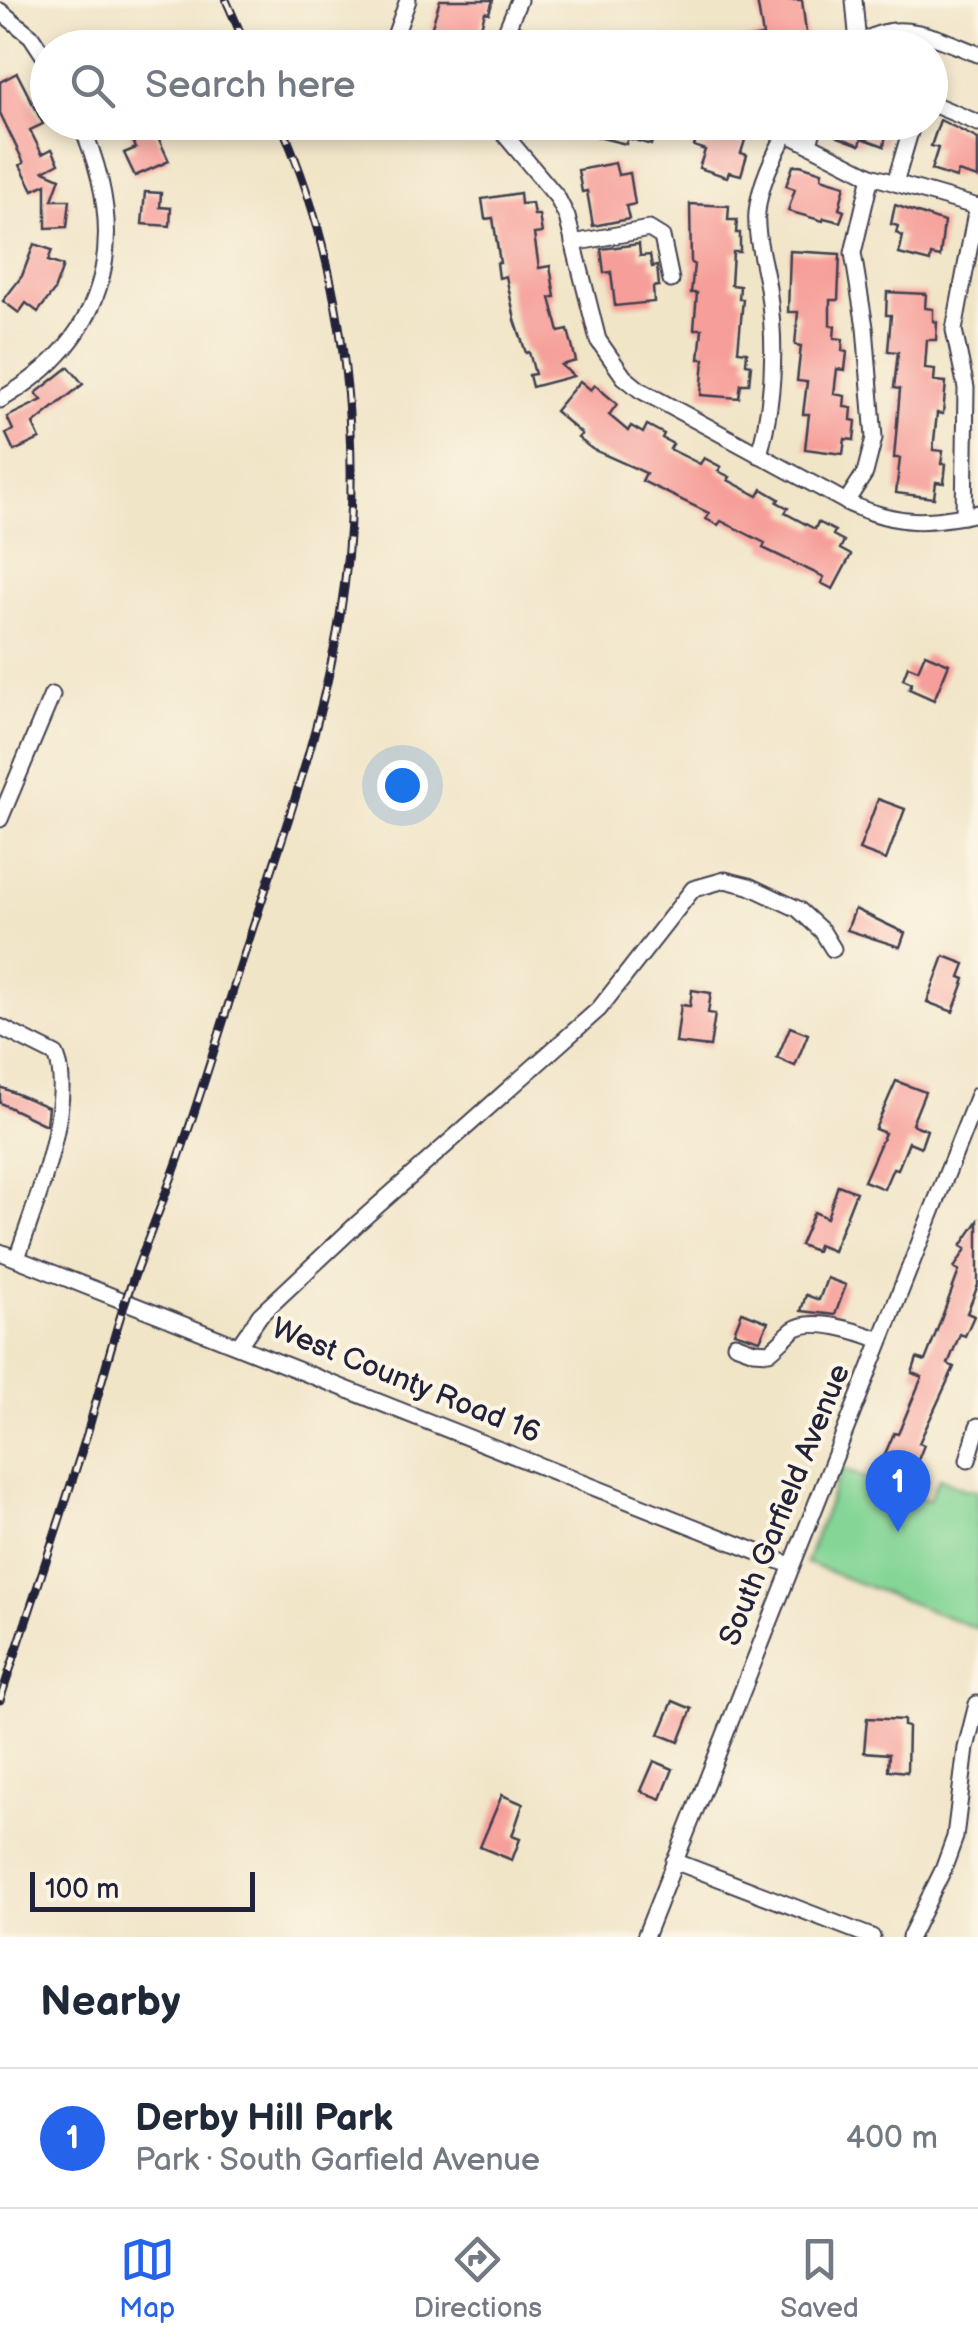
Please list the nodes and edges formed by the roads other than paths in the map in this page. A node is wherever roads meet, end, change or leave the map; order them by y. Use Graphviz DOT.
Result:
graph roads {
  1 [pos="408,0"];
  2 [pos="520,0"];
  3 [pos="854,0"];
  4 [pos="0,11"];
  5 [pos="397,30"];
  6 [pos="508,30"];
  7 [pos="860,30"];
  8 [pos="30,35"];
  9 [pos="948,44"];
  10 [pos="978,54"];
  11 [pos="948,110"];
  12 [pos="978,123"];
  13 [pos="87,140"];
  14 [pos="509,140"];
  15 [pos="782,140"];
  16 [pos="800,140"];
  17 [pos="810,140"];
  18 [pos="908,140"];
  19 [pos="808,144"];
  20 [pos="870,176"];
  21 [pos="895,183"];
  22 [pos="978,207"];
  23 [pos="574,243"];
  24 [pos="671,280"];
  25 [pos="0,400"];
  26 [pos="759,455"];
  27 [pos="846,502"];
  28 [pos="971,514"];
  29 [pos="52,695"];
  30 [pos="0,819"];
  31 [pos="833,949"];
  32 [pos="0,1027"];
  33 [pos="978,1095"];
  34 [pos="0,1252"];
  35 [pos="17,1258"];
  36 [pos="880,1340"];
  37 [pos="240,1344"];
  38 [pos="735,1344"];
  39 [pos="978,1426"];
  40 [pos="968,1460"];
  41 [pos="790,1565"];
  42 [pos="977,1704"];
  43 [pos="674,1861"];
  44 [pos="644,1937"];
  45 [pos="872,1937"];
  46 [pos="910,1937"];
  1 -- 5 [label="street"];
  2 -- 6 [label="street"];
  3 -- 7 [label="street"];
  4 -- 8 [label="street"];
  9 -- 10 [label="street"];
  11 -- 12 [label="street"];
  13 -- 25 [label="street"];
  14 -- 23 [label="street"];
  15 -- 26 [label="street"];
  16 -- 19 [label="street"];
  17 -- 19 [label="street"];
  18 -- 21 [label="street"];
  19 -- 20 [label="street"];
  20 -- 21 [label="street"];
  20 -- 27 [label="street"];
  21 -- 22 [label="street"];
  22 -- 28 [label="street"];
  23 -- 24 [label="street"];
  23 -- 26 [label="street"];
  26 -- 27 [label="street"];
  27 -- 28 [label="street"];
  29 -- 30 [label="street"];
  31 -- 37 [label="street"];
  32 -- 35 [label="street"];
  33 -- 36 [label="street, South Garfield Avenue"];
  34 -- 35 [label="street, West County Road 16"];
  35 -- 37 [label="street, West County Road 16"];
  36 -- 38 [label="street"];
  36 -- 41 [label="street, South Garfield Avenue"];
  37 -- 41 [label="street, West County Road 16"];
  39 -- 40 [label="street"];
  41 -- 43 [label="street, South Garfield Avenue"];
  42 -- 46 [label="street"];
  43 -- 44 [label="street, South Garfield Avenue"];
  43 -- 45 [label="street"];
}
